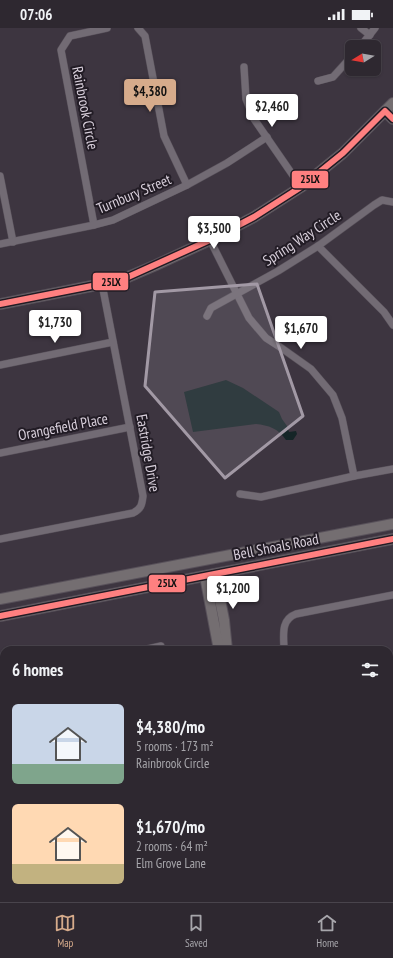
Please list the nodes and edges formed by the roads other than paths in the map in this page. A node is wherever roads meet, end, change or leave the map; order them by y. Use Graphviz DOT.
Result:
graph roads {
  1 [pos="107,28"];
  2 [pos="138,28"];
  3 [pos="361,28"];
  4 [pos="375,28"];
  5 [pos="370,35"];
  6 [pos="366,40"];
  7 [pos="345,64"];
  8 [pos="244,67"];
  9 [pos="318,81"];
  10 [pos="393,103"];
  11 [pos="385,111"];
  12 [pos="393,119"];
  13 [pos="267,137"];
  14 [pos="0,176"];
  15 [pos="187,185"];
  16 [pos="301,186"];
  17 [pos="393,202"];
  18 [pos="94,225"];
  19 [pos="210,240"];
  20 [pos="12,242"];
  21 [pos="0,244"];
  22 [pos="318,246"];
  23 [pos="102,284"];
  24 [pos="236,293"];
  25 [pos="0,304"];
  26 [pos="207,316"];
  27 [pos="393,325"];
  28 [pos="113,342"];
  29 [pos="0,365"];
  30 [pos="130,427"];
  31 [pos="0,453"];
  32 [pos="393,469"];
  33 [pos="354,476"];
  34 [pos="240,494"];
  35 [pos="393,524"];
  36 [pos="393,539"];
  37 [pos="0,540"];
  38 [pos="210,575"];
  39 [pos="393,595"];
  40 [pos="0,599"];
  41 [pos="0,616"];
  42 [pos="219,646"];
  43 [pos="227,646"];
  44 [pos="284,646"];
  1 -- 18 [label="street, Rainbrook Circle"];
  2 -- 15 [label="street"];
  3 -- 5 [label="street"];
  4 -- 5 [label="street"];
  5 -- 6 [label="street"];
  7 -- 9 [label="street"];
  8 -- 13 [label="street"];
  10 -- 11 [label="main road"];
  11 -- 12 [label="main road"];
  11 -- 16 [label="main road"];
  13 -- 15 [label="street, Turnbury Street"];
  13 -- 16 [label="street"];
  14 -- 20 [label="street"];
  15 -- 18 [label="street, Turnbury Street"];
  16 -- 19 [label="main road"];
  17 -- 22 [label="street, Spring Way Circle"];
  18 -- 20 [label="street, Turnbury Street"];
  19 -- 23 [label="main road"];
  19 -- 24 [label="street"];
  20 -- 21 [label="street, Turnbury Street"];
  22 -- 24 [label="street, Spring Way Circle"];
  22 -- 27 [label="street"];
  23 -- 25 [label="main road"];
  23 -- 28 [label="street, Eastridge Drive"];
  24 -- 26 [label="street, Spring Way Circle"];
  24 -- 33 [label="street"];
  28 -- 29 [label="street"];
  28 -- 30 [label="street, Eastridge Drive"];
  30 -- 31 [label="street, Orangefield Place"];
  30 -- 37 [label="street, Eastridge Drive"];
  32 -- 33 [label="street"];
  33 -- 34 [label="street"];
  35 -- 40 [label="main road, Bell Shoals Road"];
  36 -- 38 [label="main road, Bell Shoals Road"];
  38 -- 41 [label="main road, Bell Shoals Road"];
  38 -- 42 [label="main road"];
  38 -- 43 [label="main road"];
  39 -- 44 [label="street"];
}
